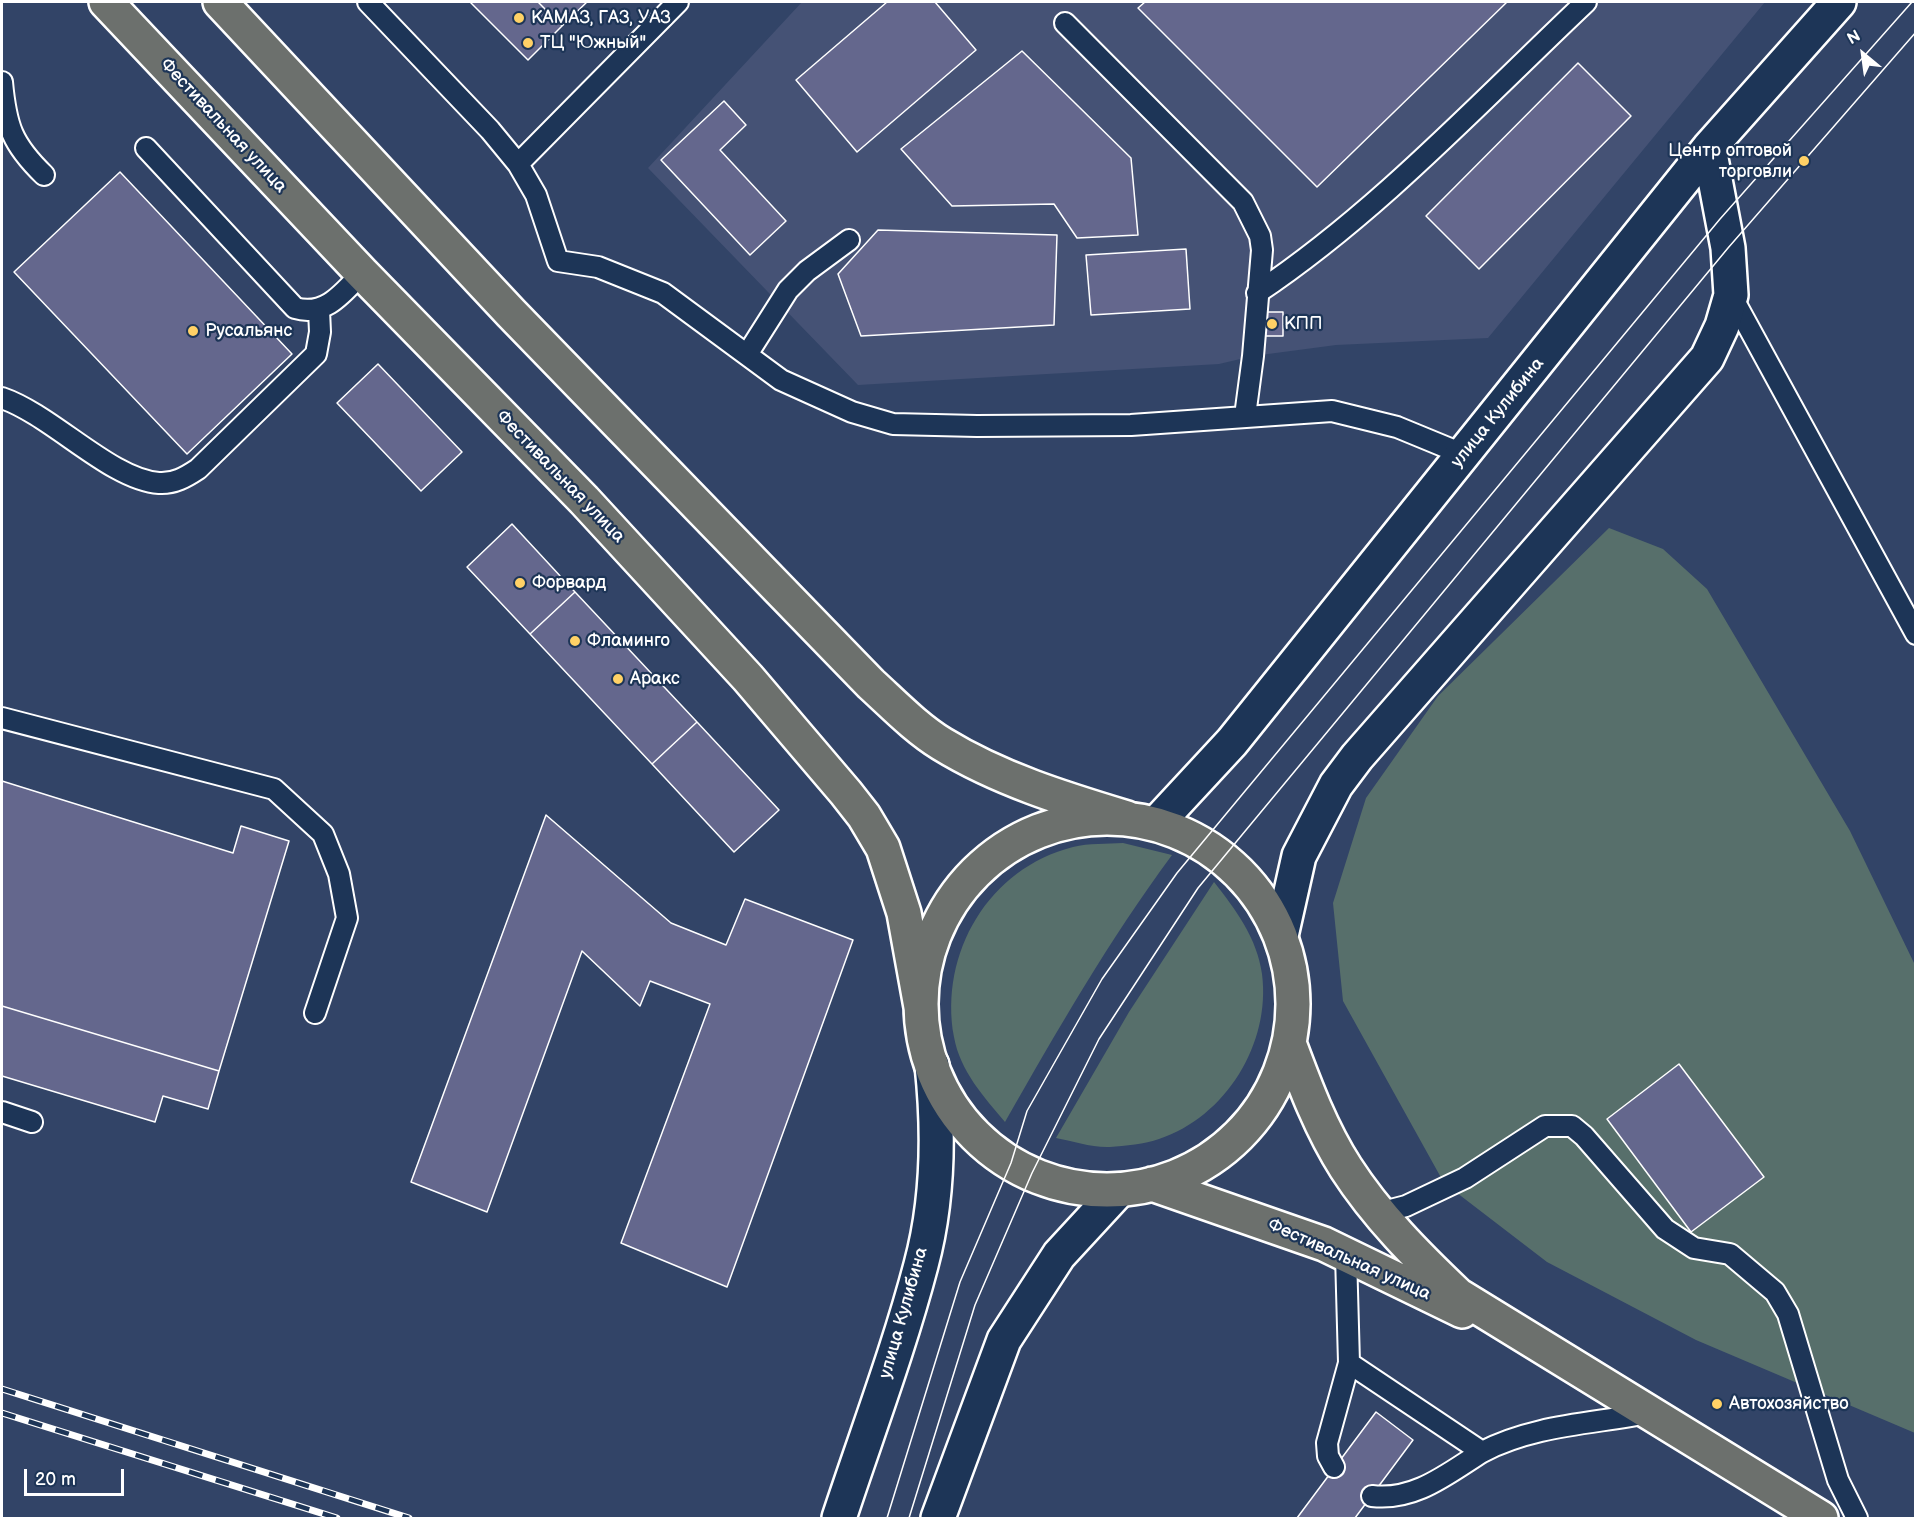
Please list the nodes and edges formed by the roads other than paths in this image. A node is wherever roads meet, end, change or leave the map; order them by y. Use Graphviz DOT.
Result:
graph roads {
  1 [pos="106,2"];
  2 [pos="220,2"];
  3 [pos="368,2"];
  4 [pos="678,2"];
  5 [pos="1586,2"];
  6 [pos="1831,4"];
  7 [pos="1065,23"];
  8 [pos="2,82"];
  9 [pos="146,148"];
  10 [pos="1709,148"];
  11 [pos="518,164"];
  12 [pos="44,175"];
  13 [pos="849,240"];
  14 [pos="362,273"];
  15 [pos="1257,293"];
  16 [pos="1731,295"];
  17 [pos="319,310"];
  18 [pos="748,353"];
  19 [pos="2,398"];
  20 [pos="1245,416"];
  21 [pos="1465,454"];
  22 [pos="1916,634"];
  23 [pos="2,718"];
  24 [pos="1142,821"];
  25 [pos="1281,936"];
  26 [pos="921,1007"];
  27 [pos="315,1013"];
  28 [pos="1289,1043"];
  29 [pos="932,1065"];
  30 [pos="2,1112"];
  31 [pos="33,1122"];
  32 [pos="1152,1184"];
  33 [pos="1119,1190"];
  34 [pos="1379,1213"];
  35 [pos="1346,1255"];
  36 [pos="1543,1348"];
  37 [pos="1349,1363"];
  38 [pos="1648,1413"];
  39 [pos="1482,1452"];
  40 [pos="1334,1467"];
  41 [pos="1372,1496"];
  42 [pos="840,1518"];
  43 [pos="938,1518"];
  44 [pos="1821,1518"];
  45 [pos="1857,1518"];
  1 -- 14 [label="main road, Фестивальная улица"];
  2 -- 24 [label="main road"];
  3 -- 11 [label="lane"];
  4 -- 11 [label="lane"];
  5 -- 15 [label="lane"];
  6 -- 10 [label="street, улица Кулибина"];
  7 -- 15 [label="lane"];
  8 -- 12 [label="lane"];
  9 -- 17 [label="lane"];
  10 -- 16 [label="street"];
  10 -- 21 [label="street, улица Кулибина"];
  11 -- 18 [label="lane"];
  13 -- 18 [label="lane"];
  14 -- 17 [label="lane"];
  14 -- 26 [label="main road, Фестивальная улица"];
  15 -- 20 [label="lane"];
  16 -- 22 [label="lane"];
  16 -- 25 [label="street"];
  17 -- 19 [label="lane"];
  18 -- 20 [label="lane"];
  20 -- 21 [label="lane"];
  21 -- 24 [label="street, улица Кулибина"];
  23 -- 27 [label="lane"];
  24 -- 25 [label="main road"];
  24 -- 26 [label="main road"];
  25 -- 28 [label="main road"];
  26 -- 29 [label="main road"];
  28 -- 32 [label="main road"];
  28 -- 34 [label="main road, Фестивальная улица"];
  29 -- 33 [label="main road"];
  29 -- 42 [label="street, улица Кулибина"];
  30 -- 31 [label="lane"];
  32 -- 33 [label="main road"];
  32 -- 35 [label="main road, Фестивальная улица"];
  33 -- 43 [label="street"];
  34 -- 36 [label="main road, Фестивальная улица"];
  34 -- 45 [label="lane"];
  35 -- 36 [label="main road, Фестивальная улица"];
  35 -- 37 [label="lane"];
  36 -- 38 [label="main road, Фестивальная улица"];
  37 -- 39 [label="lane"];
  37 -- 40 [label="lane"];
  38 -- 39 [label="lane"];
  38 -- 44 [label="main road, Фестивальная улица"];
  39 -- 41 [label="lane"];
}
